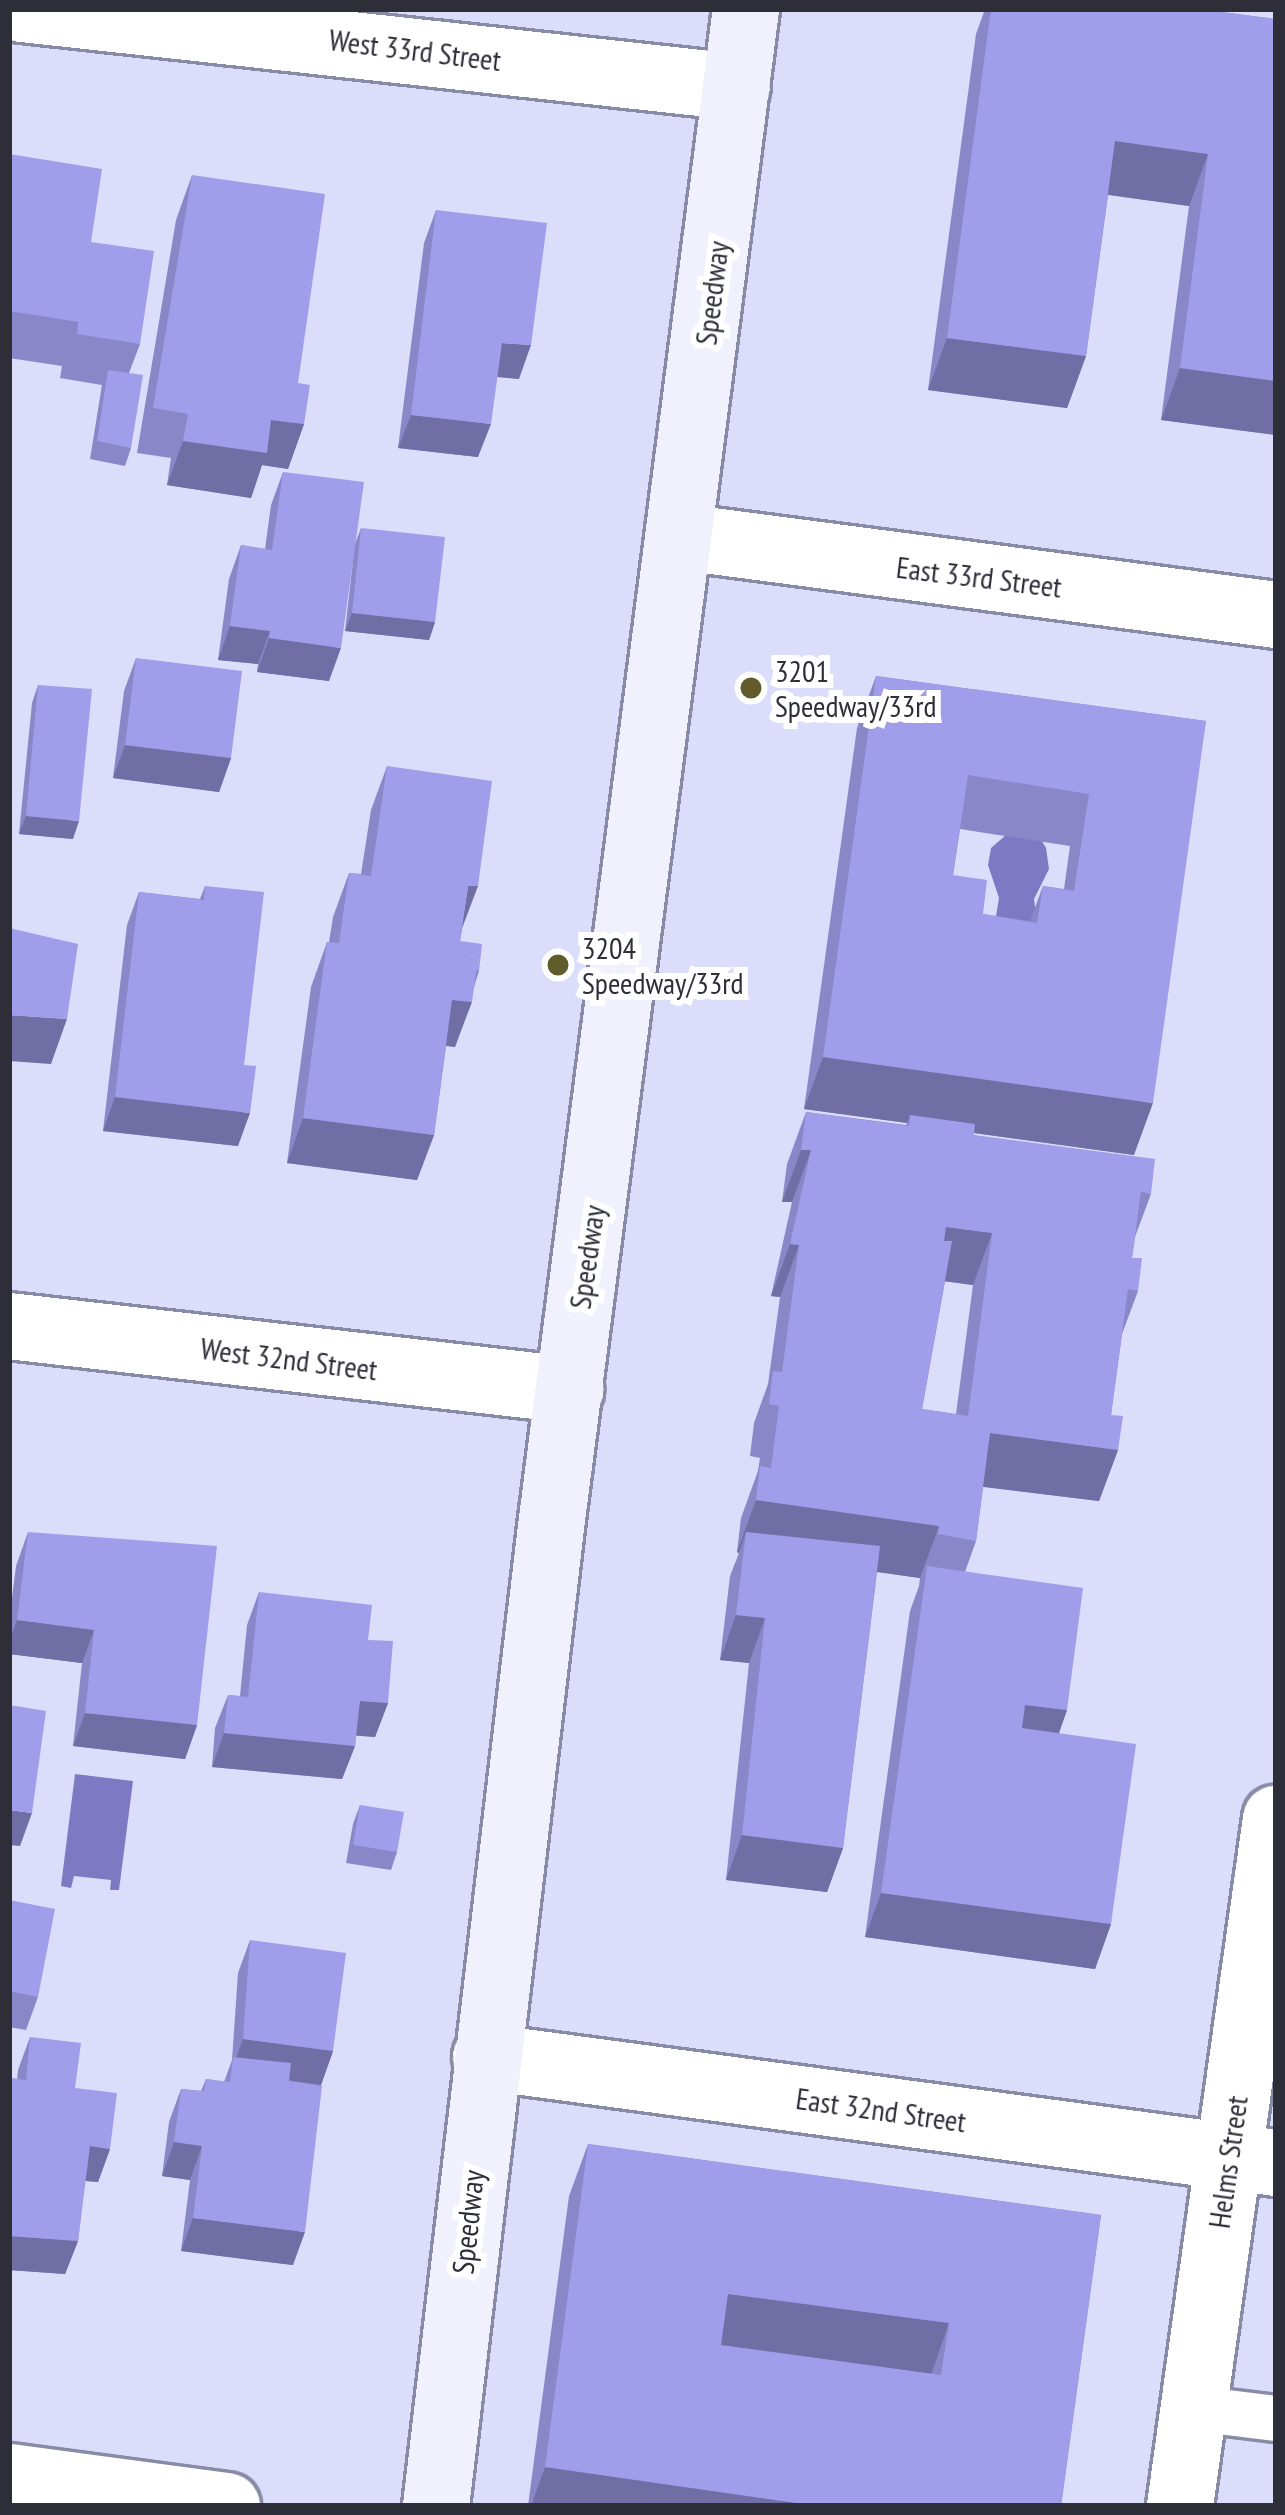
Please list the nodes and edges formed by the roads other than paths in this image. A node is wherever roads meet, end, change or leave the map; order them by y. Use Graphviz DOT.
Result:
graph roads {
  1 [pos="22,9"];
  2 [pos="746,9"];
  3 [pos="737,87"];
  4 [pos="682,537"];
  5 [pos="1276,615"];
  6 [pos="9,1326"];
  7 [pos="570,1390"];
  8 [pos="1276,1819"];
  9 [pos="486,2057"];
  10 [pos="1253,2160"];
  11 [pos="1194,2408"];
  12 [pos="1276,2418"];
  13 [pos="9,2477"];
  14 [pos="227,2506"];
  15 [pos="436,2506"];
  16 [pos="1180,2506"];
  1 -- 3 [label="street, West 33rd Street"];
  2 -- 3 [label="street, Speedway"];
  3 -- 4 [label="street, Speedway"];
  4 -- 5 [label="street, East 33rd Street"];
  4 -- 7 [label="street, Speedway"];
  6 -- 7 [label="street, West 32nd Street"];
  7 -- 9 [label="street, Speedway"];
  8 -- 10 [label="street, Helms Street"];
  9 -- 10 [label="street, East 32nd Street"];
  9 -- 15 [label="street, Speedway"];
  10 -- 11 [label="street, Helms Street"];
  11 -- 12 [label="lane"];
  11 -- 16 [label="street, Helms Street"];
  13 -- 14 [label="street"];
}
